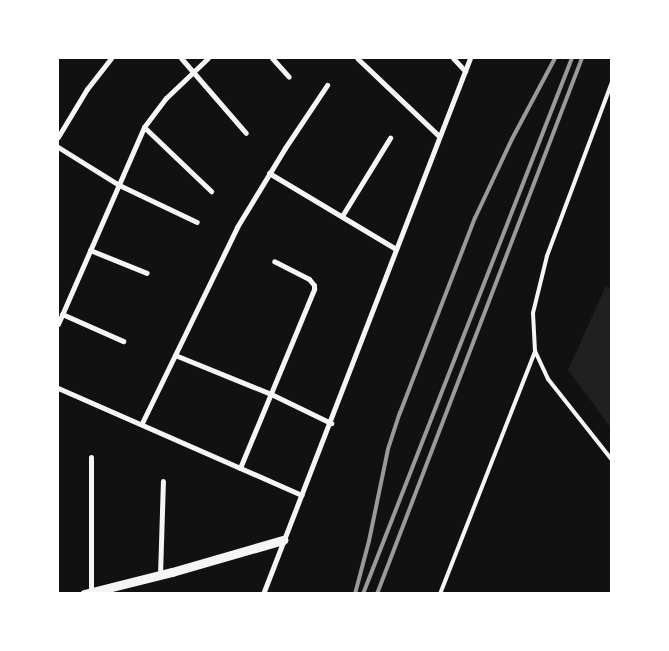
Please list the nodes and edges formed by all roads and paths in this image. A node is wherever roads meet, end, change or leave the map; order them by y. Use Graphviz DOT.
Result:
graph roads {
  1 [pos="111,58"];
  2 [pos="181,58"];
  3 [pos="208,58"];
  4 [pos="272,58"];
  5 [pos="358,58"];
  6 [pos="453,58"];
  7 [pos="470,58"];
  8 [pos="465,71"];
  9 [pos="194,72"];
  10 [pos="289,77"];
  11 [pos="612,82"];
  12 [pos="327,85"];
  13 [pos="144,127"];
  14 [pos="246,133"];
  15 [pos="438,136"];
  16 [pos="58,137"];
  17 [pos="390,138"];
  18 [pos="58,146"];
  19 [pos="269,172"];
  20 [pos="119,185"];
  21 [pos="211,191"];
  22 [pos="342,216"];
  23 [pos="196,222"];
  24 [pos="396,249"];
  25 [pos="90,250"];
  26 [pos="274,261"];
  27 [pos="147,273"];
  28 [pos="62,314"];
  29 [pos="58,324"];
  30 [pos="122,341"];
  31 [pos="535,351"];
  32 [pos="175,355"];
  33 [pos="58,388"];
  34 [pos="271,394"];
  35 [pos="142,423"];
  36 [pos="330,423"];
  37 [pos="91,456"];
  38 [pos="612,460"];
  39 [pos="240,468"];
  40 [pos="163,481"];
  41 [pos="302,495"];
  42 [pos="283,540"];
  43 [pos="160,575"];
  44 [pos="87,593"];
  45 [pos="263,594"];
  46 [pos="440,594"];
  1 -- 16 [label="street"];
  2 -- 9 [label="street"];
  3 -- 9 [label="street"];
  4 -- 10 [label="street"];
  5 -- 15 [label="street"];
  6 -- 8 [label="street"];
  7 -- 8 [label="street"];
  8 -- 15 [label="street"];
  9 -- 13 [label="street"];
  9 -- 14 [label="street"];
  11 -- 31 [label="lane"];
  12 -- 19 [label="street"];
  13 -- 20 [label="street"];
  13 -- 21 [label="street"];
  15 -- 24 [label="street"];
  17 -- 22 [label="street"];
  18 -- 20 [label="street"];
  19 -- 22 [label="street"];
  19 -- 32 [label="street"];
  20 -- 23 [label="street"];
  20 -- 25 [label="street"];
  22 -- 24 [label="street"];
  24 -- 36 [label="street"];
  25 -- 27 [label="street"];
  25 -- 28 [label="street"];
  26 -- 34 [label="street"];
  28 -- 29 [label="street"];
  28 -- 30 [label="street"];
  31 -- 38 [label="lane"];
  31 -- 46 [label="lane"];
  32 -- 34 [label="street"];
  32 -- 35 [label="street"];
  33 -- 35 [label="street"];
  34 -- 36 [label="street"];
  34 -- 39 [label="street"];
  35 -- 39 [label="street"];
  36 -- 41 [label="street"];
  37 -- 44 [label="street"];
  39 -- 41 [label="street"];
  40 -- 43 [label="street"];
  41 -- 42 [label="street"];
  42 -- 43 [label="street"];
  42 -- 45 [label="street"];
  43 -- 44 [label="street"];
}
